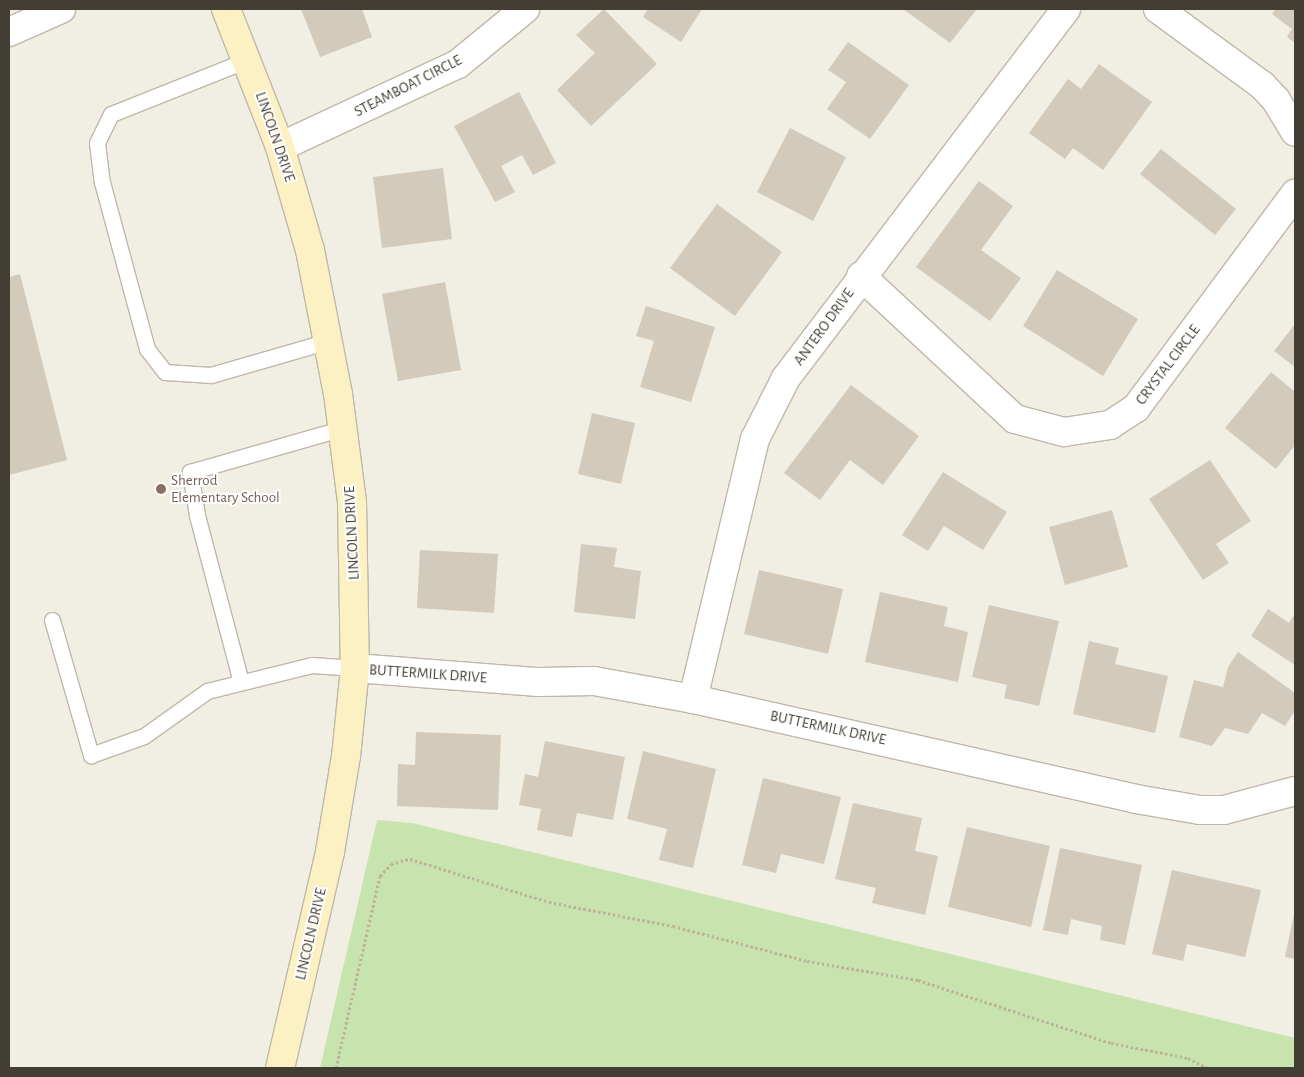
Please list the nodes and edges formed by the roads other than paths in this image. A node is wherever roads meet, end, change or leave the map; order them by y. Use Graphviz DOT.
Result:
graph roads {
  1 [pos="61,9"];
  2 [pos="226,9"];
  3 [pos="525,9"];
  4 [pos="1066,9"];
  5 [pos="1158,9"];
  6 [pos="9,32"];
  7 [pos="247,60"];
  8 [pos="1295,132"];
  9 [pos="280,147"];
  10 [pos="1295,194"];
  11 [pos="861,276"];
  12 [pos="329,341"];
  13 [pos="343,428"];
  14 [pos="52,620"];
  15 [pos="355,668"];
  16 [pos="241,682"];
  17 [pos="693,699"];
  18 [pos="1295,791"];
  19 [pos="280,1068"];
  1 -- 6 [label="street"];
  2 -- 7 [label="street, LINCOLN DRIVE"];
  3 -- 9 [label="street, STEAMBOAT CIRCLE"];
  4 -- 11 [label="street, ANTERO DRIVE"];
  5 -- 8 [label="street"];
  7 -- 9 [label="street, LINCOLN DRIVE"];
  7 -- 12 [label="lane"];
  9 -- 12 [label="street, LINCOLN DRIVE"];
  10 -- 11 [label="street, CRYSTAL CIRCLE"];
  11 -- 17 [label="street, ANTERO DRIVE"];
  12 -- 13 [label="street, LINCOLN DRIVE"];
  13 -- 15 [label="street, LINCOLN DRIVE"];
  13 -- 16 [label="lane"];
  14 -- 16 [label="lane"];
  15 -- 16 [label="lane"];
  15 -- 17 [label="street, BUTTERMILK DRIVE"];
  15 -- 19 [label="street, LINCOLN DRIVE"];
  17 -- 18 [label="street, BUTTERMILK DRIVE"];
}
